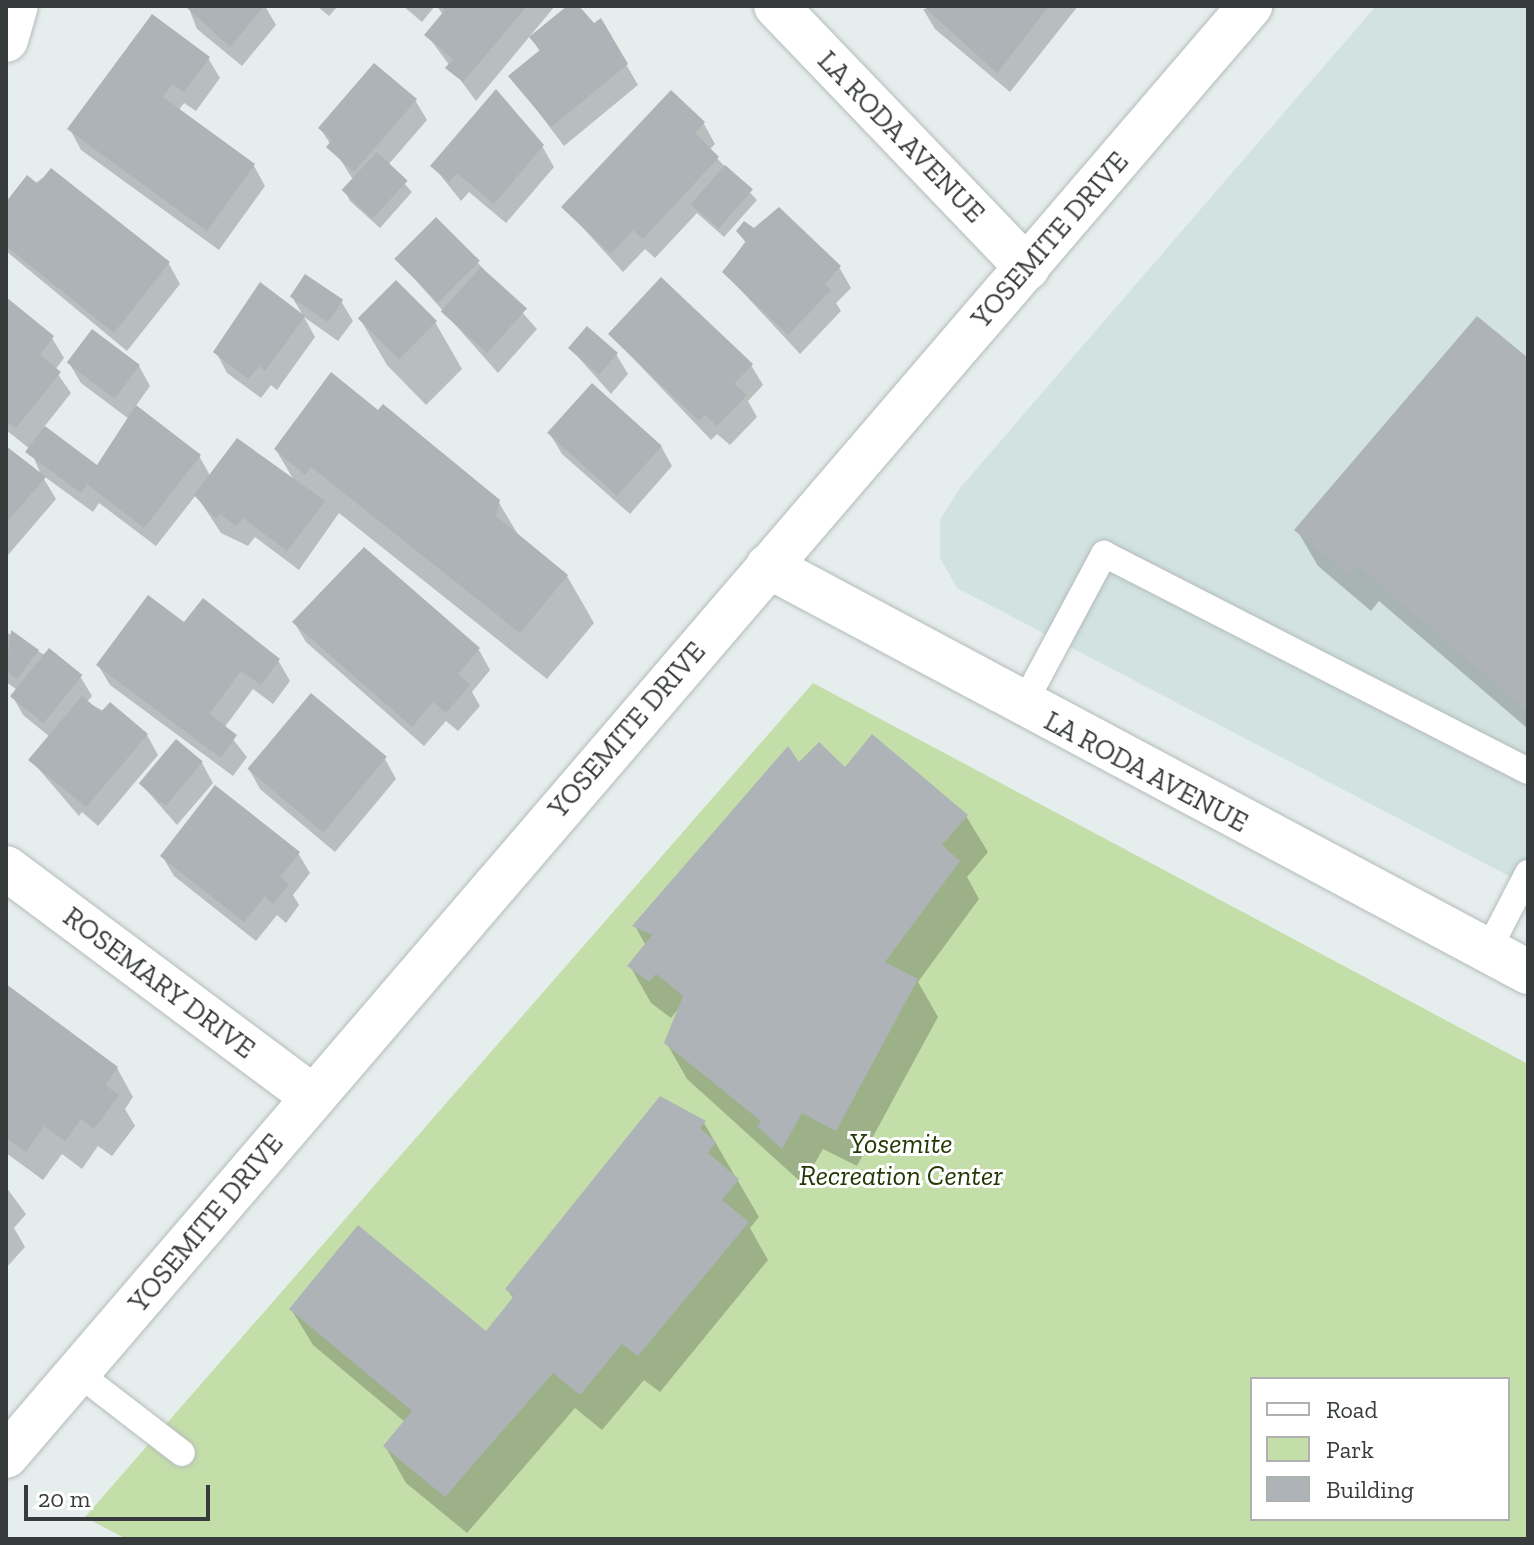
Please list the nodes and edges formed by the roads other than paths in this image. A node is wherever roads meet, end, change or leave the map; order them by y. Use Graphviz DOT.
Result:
graph roads {
  1 [pos="16,6"];
  2 [pos="776,6"];
  3 [pos="1250,6"];
  4 [pos="6,40"];
  5 [pos="1027,268"];
  6 [pos="768,566"];
  7 [pos="1022,707"];
  8 [pos="1528,771"];
  9 [pos="6,868"];
  10 [pos="1528,873"];
  11 [pos="1488,950"];
  12 [pos="1528,972"];
  13 [pos="313,1097"];
  14 [pos="78,1373"];
  15 [pos="182,1453"];
  16 [pos="6,1456"];
  1 -- 4 [label="street"];
  2 -- 5 [label="street, LA RODA AVENUE"];
  3 -- 5 [label="street, YOSEMITE DRIVE"];
  5 -- 6 [label="street, YOSEMITE DRIVE"];
  6 -- 7 [label="street, LA RODA AVENUE"];
  6 -- 13 [label="street, YOSEMITE DRIVE"];
  7 -- 8 [label="lane"];
  7 -- 11 [label="street, LA RODA AVENUE"];
  9 -- 13 [label="street, ROSEMARY DRIVE"];
  10 -- 11 [label="lane"];
  11 -- 12 [label="street, LA RODA AVENUE"];
  13 -- 14 [label="street, YOSEMITE DRIVE"];
  14 -- 15 [label="lane"];
  14 -- 16 [label="street, YOSEMITE DRIVE"];
}
